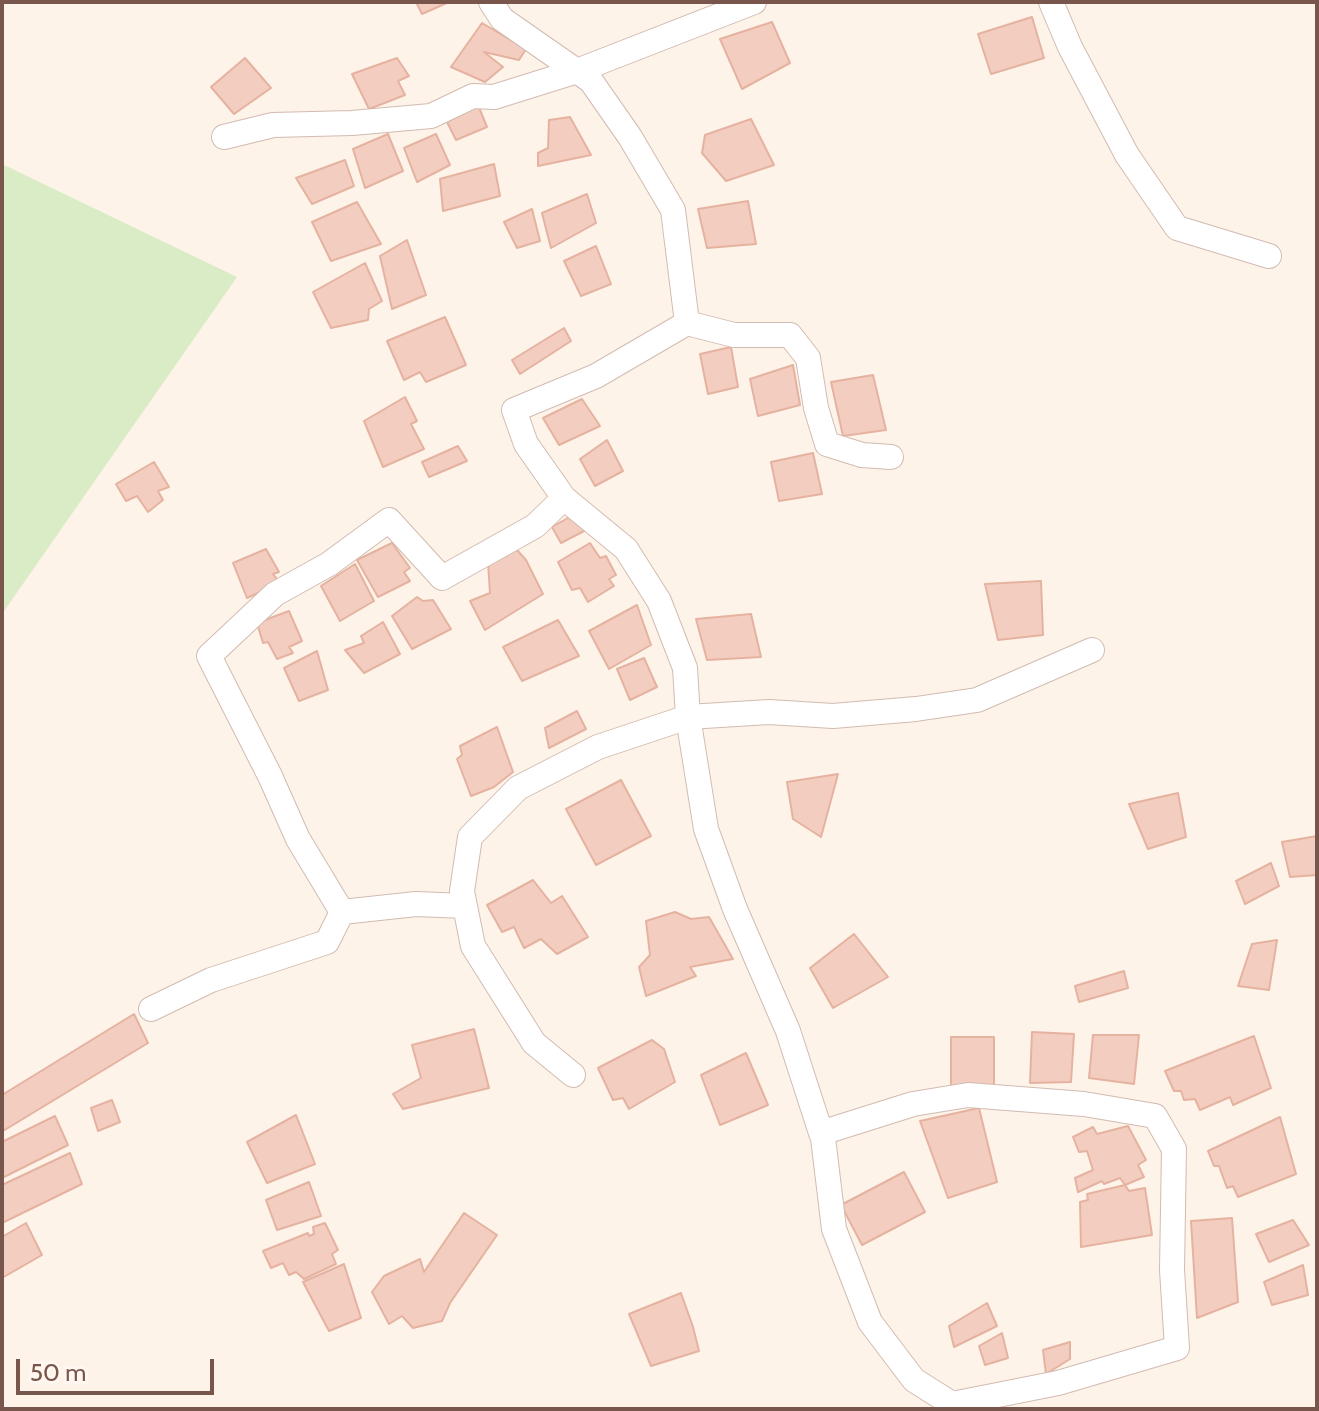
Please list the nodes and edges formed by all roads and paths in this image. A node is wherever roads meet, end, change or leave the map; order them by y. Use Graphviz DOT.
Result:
graph roads {
  1 [pos="491,2"];
  2 [pos="754,2"];
  3 [pos="1051,2"];
  4 [pos="577,71"];
  5 [pos="224,137"];
  6 [pos="1269,256"];
  7 [pos="687,323"];
  8 [pos="891,457"];
  9 [pos="564,498"];
  10 [pos="1092,650"];
  11 [pos="688,717"];
  12 [pos="465,906"];
  13 [pos="342,912"];
  14 [pos="151,1009"];
  15 [pos="573,1075"];
  16 [pos="821,1133"];
  1 -- 4 [label="street"];
  2 -- 4 [label="street"];
  3 -- 6 [label="street"];
  4 -- 5 [label="street"];
  4 -- 7 [label="street"];
  7 -- 8 [label="street"];
  7 -- 9 [label="street"];
  9 -- 11 [label="street"];
  9 -- 13 [label="street"];
  10 -- 11 [label="street"];
  11 -- 12 [label="street"];
  11 -- 16 [label="street"];
  12 -- 13 [label="street"];
  12 -- 15 [label="street"];
  13 -- 14 [label="street"];
  16 -- 16 [label="street"];
}
